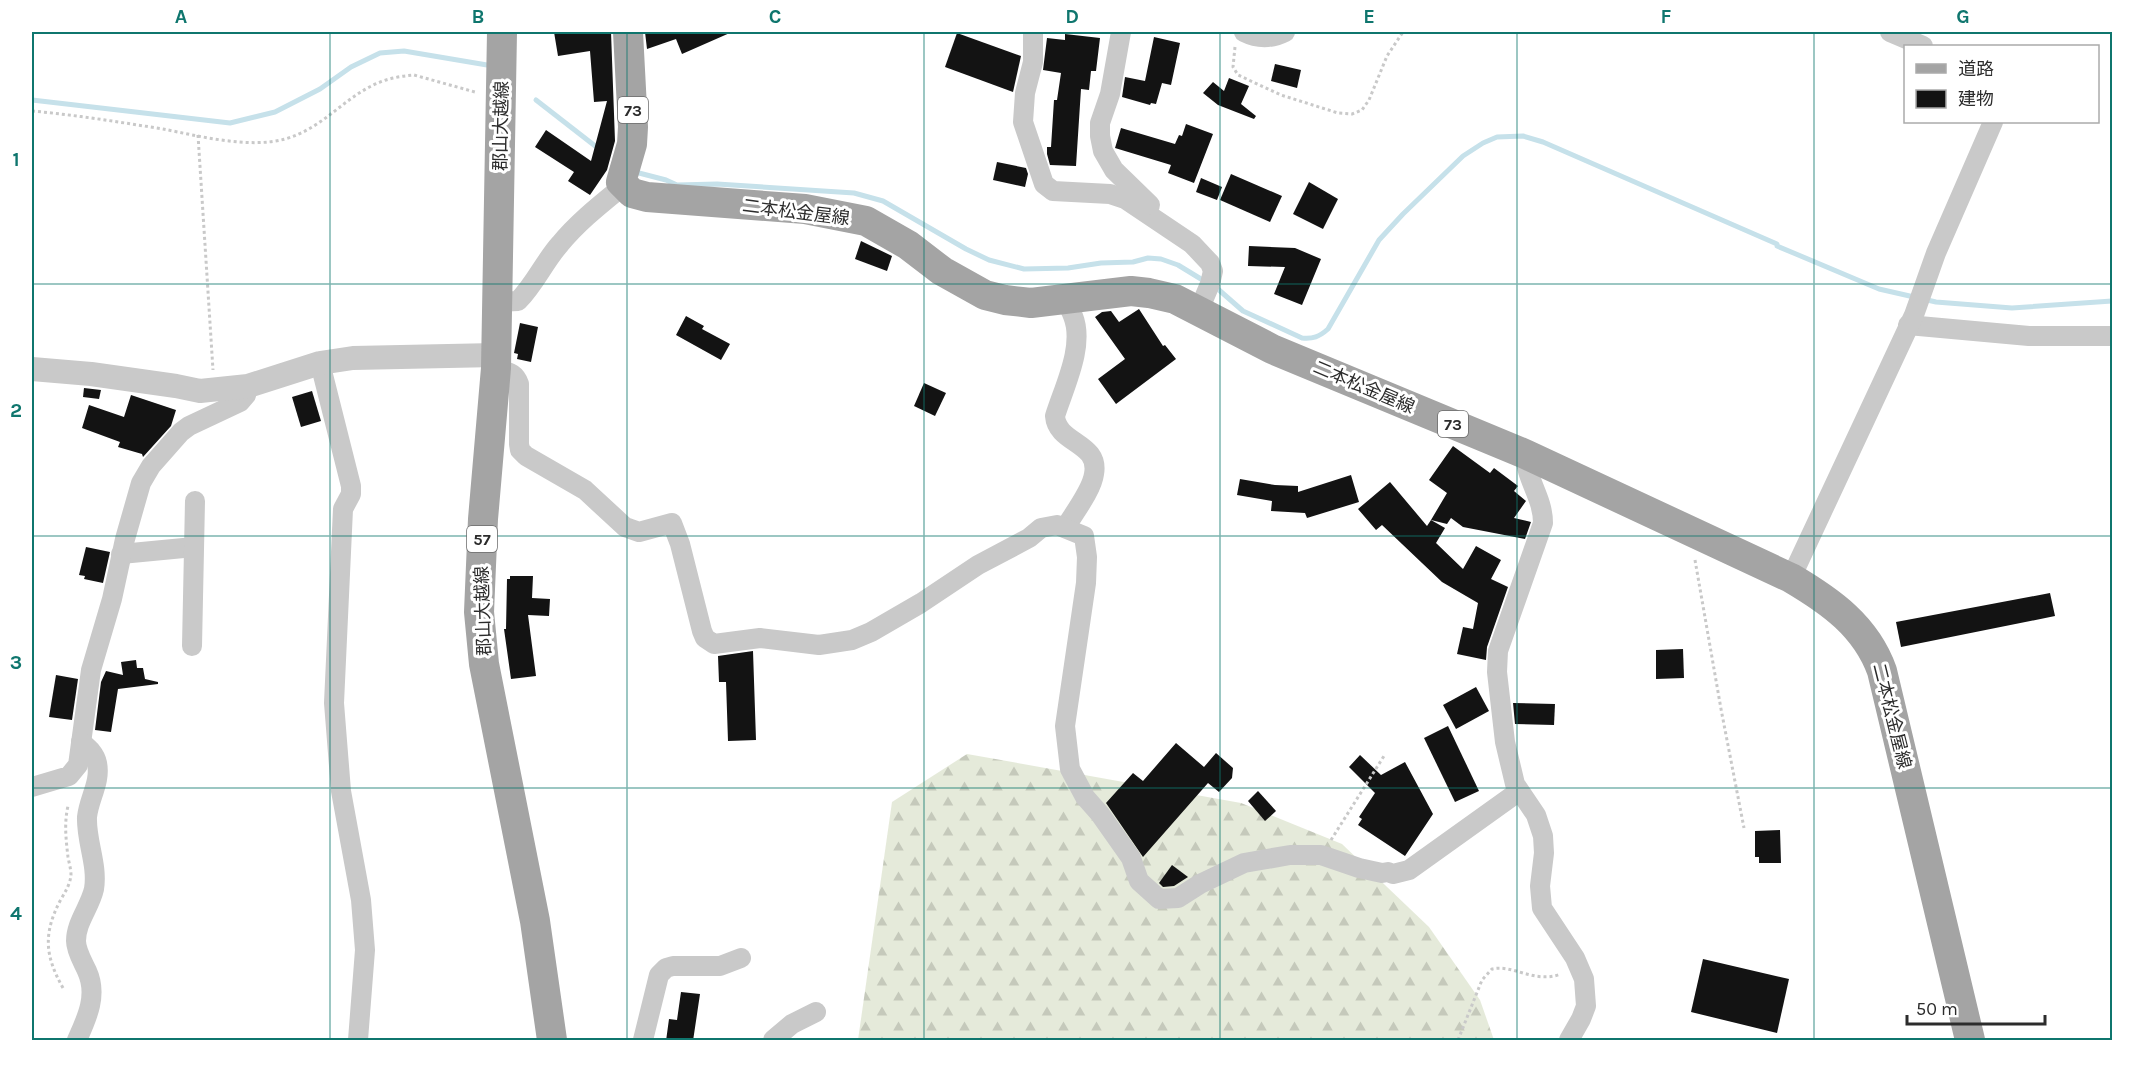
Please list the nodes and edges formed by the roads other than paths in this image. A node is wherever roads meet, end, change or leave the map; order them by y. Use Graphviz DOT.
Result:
graph roads {
  1 [pos="502,32"];
  2 [pos="628,32"];
  3 [pos="1033,32"];
  4 [pos="1120,32"];
  5 [pos="1286,32"];
  6 [pos="1890,32"];
  7 [pos="1241,35"];
  8 [pos="1921,45"];
  9 [pos="1993,123"];
  10 [pos="623,186"];
  11 [pos="1163,224"];
  12 [pos="1065,299"];
  13 [pos="498,302"];
  14 [pos="1199,310"];
  15 [pos="1908,325"];
  16 [pos="2112,336"];
  17 [pos="496,362"];
  18 [pos="320,363"];
  19 [pos="32,369"];
  20 [pos="248,386"];
  21 [pos="1525,454"];
  22 [pos="195,501"];
  23 [pos="1065,528"];
  24 [pos="194,548"];
  25 [pos="121,554"];
  26 [pos="1791,578"];
  27 [pos="192,646"];
  28 [pos="81,742"];
  29 [pos="32,787"];
  30 [pos="1518,792"];
  31 [pos="741,958"];
  32 [pos="816,1012"];
  33 [pos="76,1041"];
  34 [pos="358,1041"];
  35 [pos="552,1041"];
  36 [pos="644,1041"];
  37 [pos="773,1041"];
  38 [pos="1569,1041"];
  39 [pos="1971,1041"];
  1 -- 13 [label="main road, 郡山大越線 / 57"];
  2 -- 10 [label="main road, 73"];
  3 -- 11 [label="street"];
  4 -- 11 [label="street"];
  5 -- 7 [label="street"];
  6 -- 8 [label="street"];
  9 -- 15 [label="street"];
  10 -- 12 [label="main road, 二本松金屋線 / 73"];
  10 -- 13 [label="street"];
  11 -- 14 [label="street"];
  12 -- 14 [label="main road, 二本松金屋線 / 73"];
  12 -- 23 [label="street"];
  13 -- 17 [label="main road, 郡山大越線 / 57"];
  14 -- 21 [label="main road, 二本松金屋線 / 73"];
  15 -- 16 [label="street"];
  15 -- 26 [label="street"];
  17 -- 18 [label="street"];
  17 -- 23 [label="street"];
  17 -- 35 [label="main road, 郡山大越線 / 57"];
  18 -- 20 [label="street"];
  18 -- 34 [label="street"];
  19 -- 20 [label="street"];
  20 -- 25 [label="street"];
  21 -- 26 [label="main road, 二本松金屋線 / 73"];
  21 -- 30 [label="street"];
  22 -- 24 [label="street"];
  23 -- 30 [label="street"];
  24 -- 25 [label="street"];
  24 -- 27 [label="street"];
  25 -- 28 [label="street"];
  26 -- 39 [label="main road, 二本松金屋線 / 73"];
  28 -- 29 [label="street"];
  28 -- 33 [label="street"];
  30 -- 38 [label="street"];
  31 -- 36 [label="street"];
  32 -- 37 [label="street"];
}
